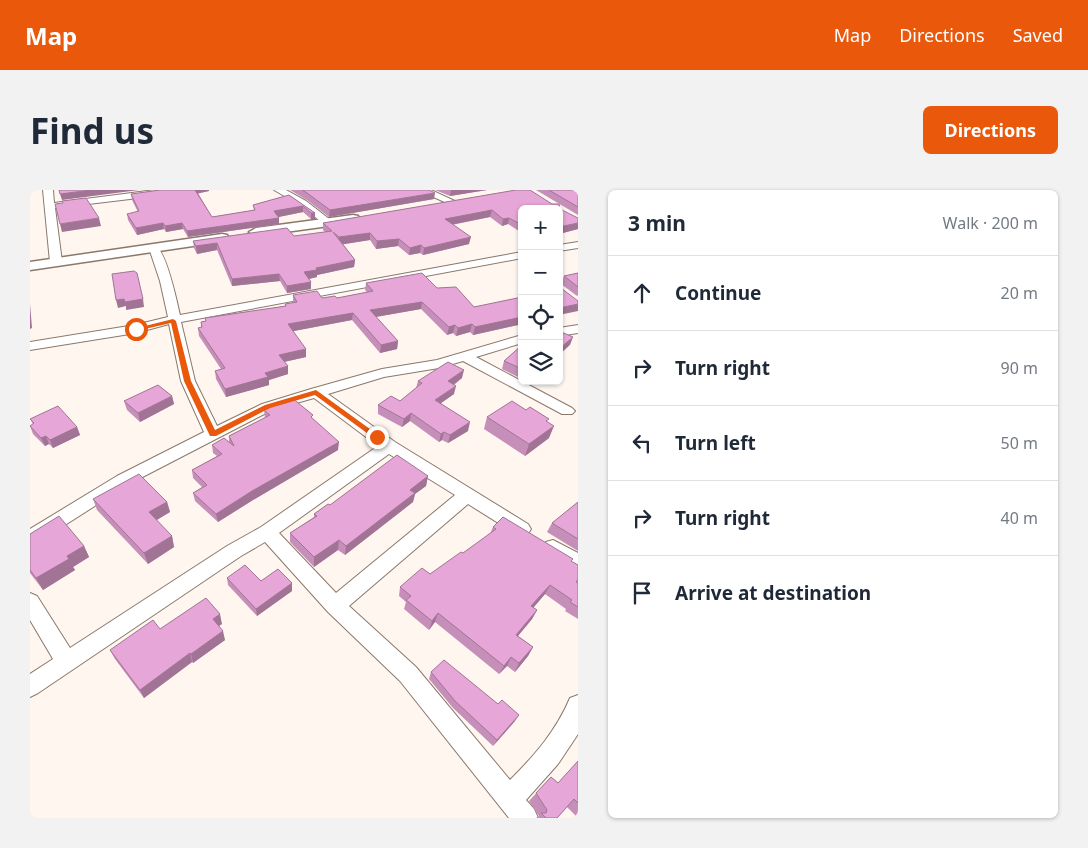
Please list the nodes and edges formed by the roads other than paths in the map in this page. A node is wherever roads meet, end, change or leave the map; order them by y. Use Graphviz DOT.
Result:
graph roads {
  1 [pos="48,190"];
  2 [pos="280,190"];
  3 [pos="423,190"];
  4 [pos="159,192"];
  5 [pos="456,201"];
  6 [pos="51,206"];
  7 [pos="424,206"];
  8 [pos="367,216"];
  9 [pos="328,222"];
  10 [pos="578,245"];
  11 [pos="563,247"];
  12 [pos="154,248"];
  13 [pos="518,256"];
  14 [pos="56,262"];
  15 [pos="30,266"];
  16 [pos="173,321"];
  17 [pos="578,328"];
  18 [pos="563,331"];
  19 [pos="519,340"];
  20 [pos="30,346"];
  21 [pos="463,356"];
  22 [pos="316,392"];
  23 [pos="567,411"];
  24 [pos="213,434"];
  25 [pos="389,446"];
  26 [pos="466,495"];
  27 [pos="267,532"];
  28 [pos="30,538"];
  29 [pos="578,563"];
  30 [pos="30,602"];
  31 [pos="335,606"];
  32 [pos="66,662"];
  33 [pos="30,686"];
  34 [pos="578,706"];
  35 [pos="510,799"];
  36 [pos="524,818"];
  1 -- 6 [label="street"];
  2 -- 9 [label="street"];
  3 -- 5 [label="street"];
  4 -- 6 [label="street"];
  5 -- 7 [label="street"];
  6 -- 14 [label="street"];
  8 -- 9 [label="street"];
  9 -- 12 [label="street"];
  10 -- 11 [label="street"];
  12 -- 14 [label="street"];
  12 -- 16 [label="street"];
  13 -- 16 [label="street"];
  14 -- 15 [label="street"];
  16 -- 20 [label="street"];
  16 -- 24 [label="street"];
  17 -- 18 [label="street"];
  19 -- 21 [label="street"];
  21 -- 22 [label="street"];
  21 -- 23 [label="street"];
  22 -- 24 [label="street"];
  22 -- 25 [label="street"];
  24 -- 28 [label="street"];
  25 -- 26 [label="street"];
  25 -- 27 [label="street"];
  26 -- 29 [label="street"];
  26 -- 31 [label="street"];
  27 -- 31 [label="street"];
  27 -- 32 [label="street"];
  30 -- 32 [label="street"];
  31 -- 35 [label="street"];
  32 -- 33 [label="street"];
  34 -- 35 [label="street"];
  35 -- 36 [label="street"];
}
